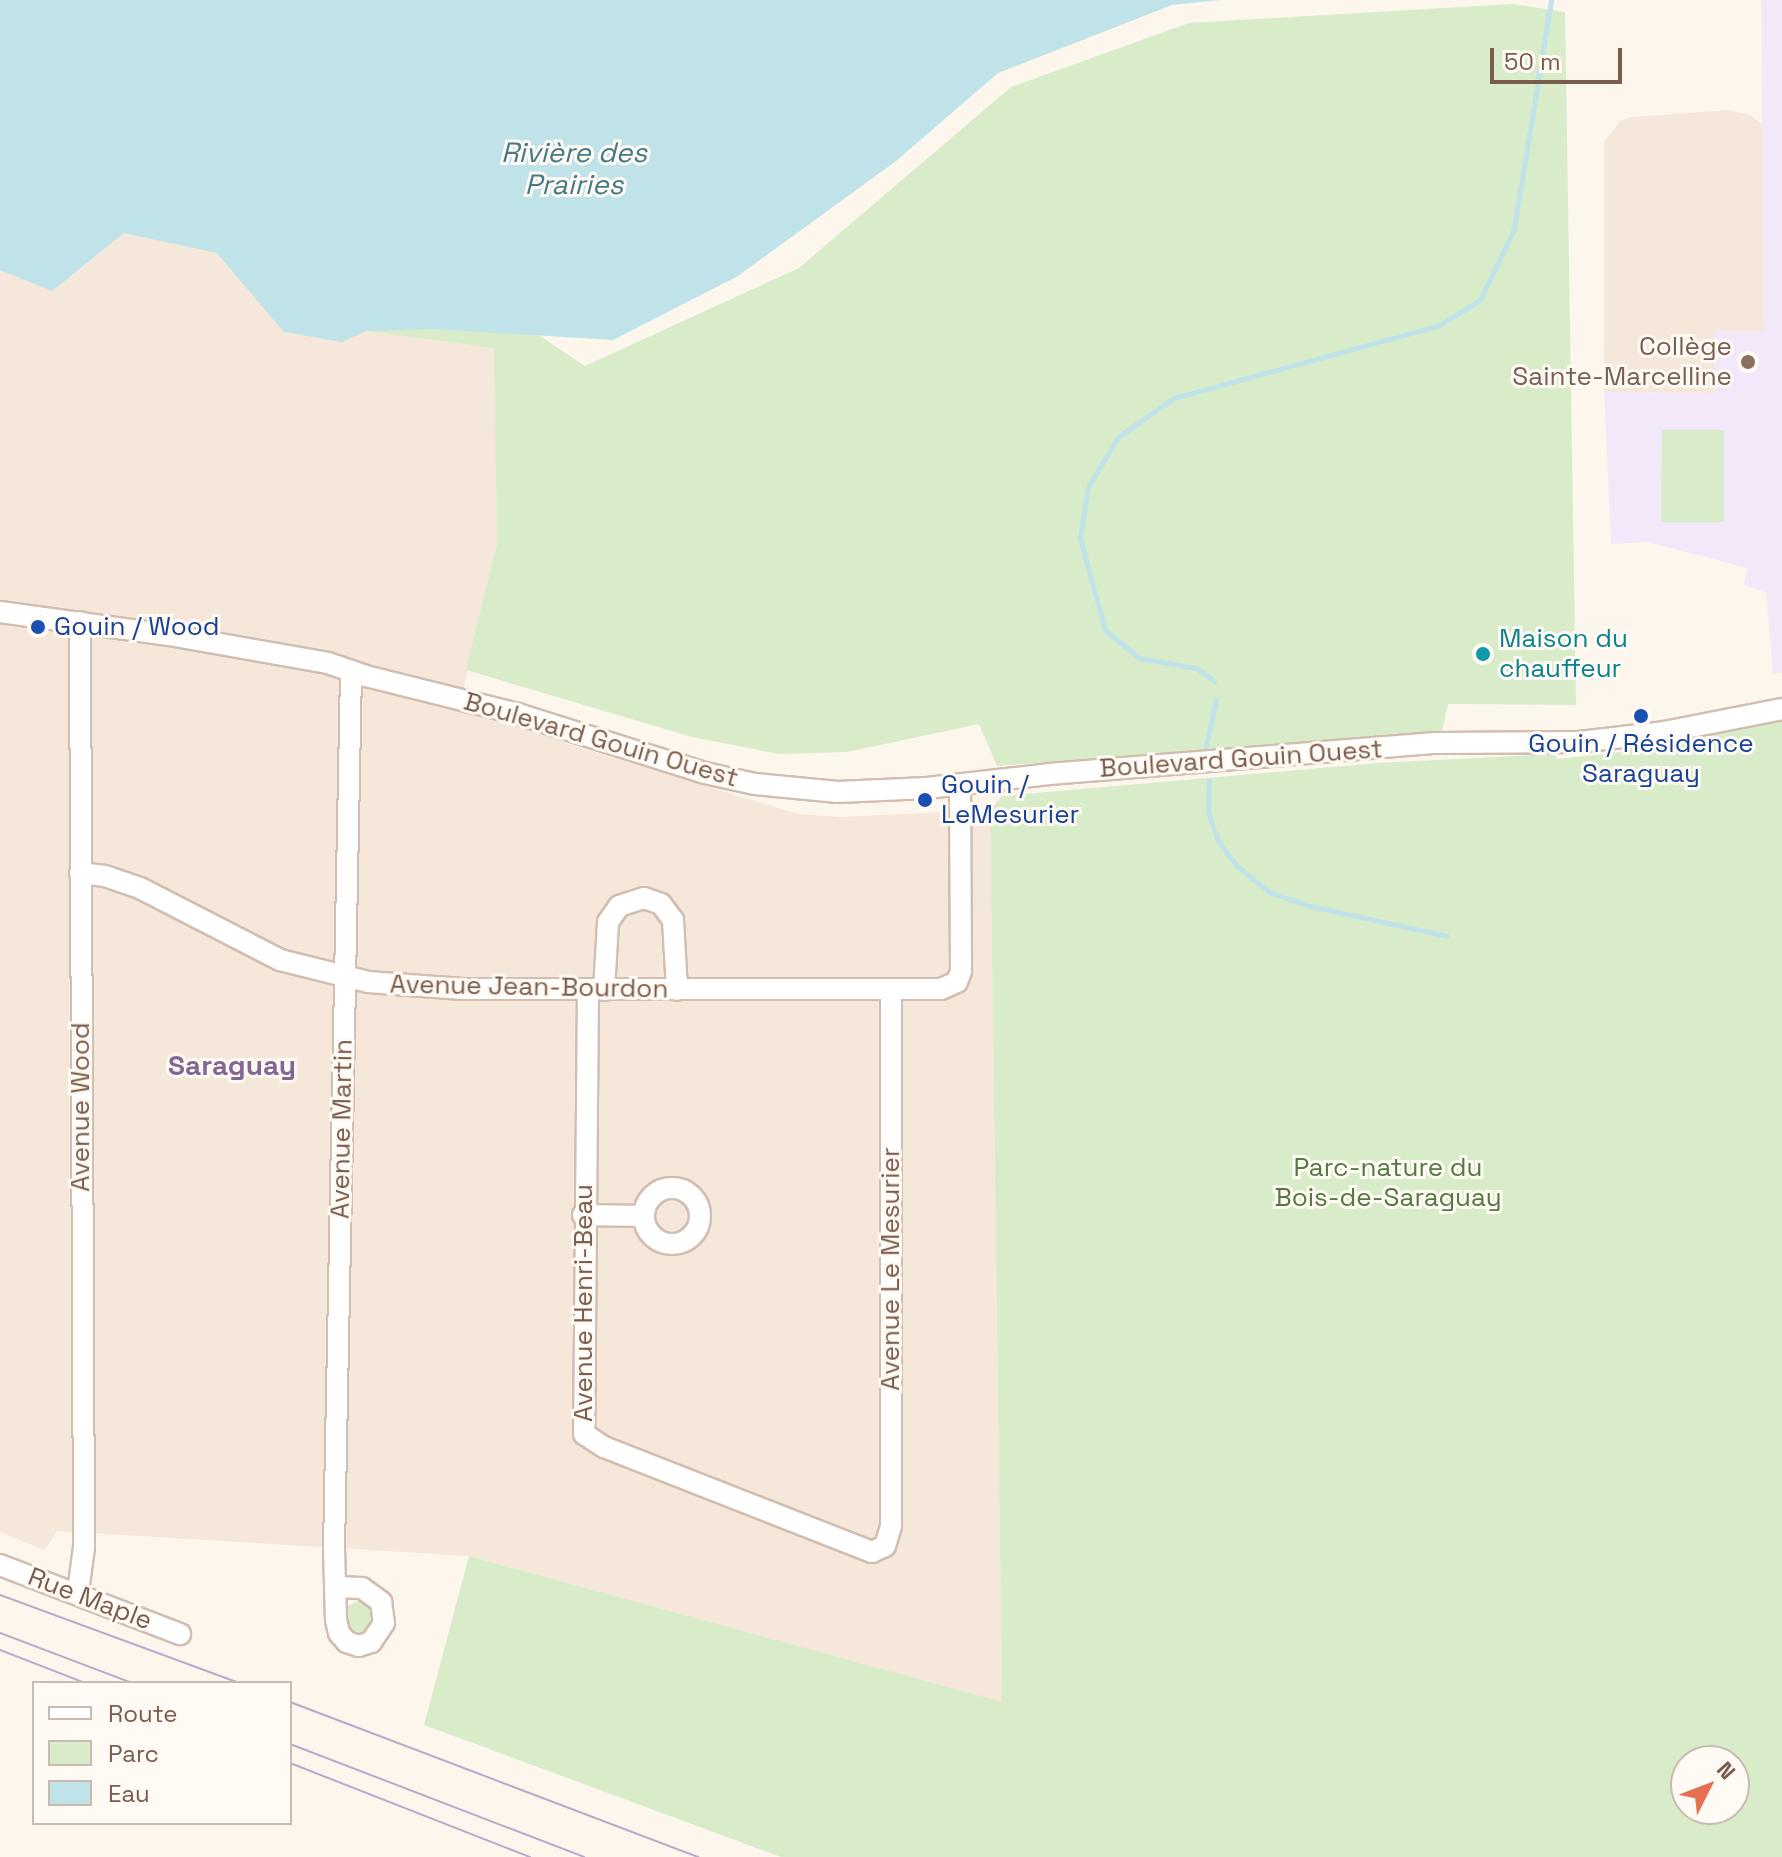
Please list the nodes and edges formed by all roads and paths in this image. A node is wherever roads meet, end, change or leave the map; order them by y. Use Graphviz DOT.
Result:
graph roads {
  1 [pos="0,612"];
  2 [pos="80,622"];
  3 [pos="351,671"];
  4 [pos="1782,709"];
  5 [pos="960,785"];
  6 [pos="80,873"];
  7 [pos="344,976"];
  8 [pos="596,990"];
  9 [pos="677,990"];
  10 [pos="891,990"];
  11 [pos="583,1215"];
  12 [pos="644,1216"];
  13 [pos="885,1546"];
  14 [pos="0,1565"];
  15 [pos="335,1587"];
  16 [pos="78,1592"];
  17 [pos="180,1634"];
  1 -- 2 [label="street, Boulevard Gouin Ouest"];
  2 -- 3 [label="street, Boulevard Gouin Ouest"];
  2 -- 6 [label="street, Avenue Wood"];
  3 -- 5 [label="street, Boulevard Gouin Ouest"];
  3 -- 7 [label="street, Avenue Martin"];
  4 -- 5 [label="street, Boulevard Gouin Ouest"];
  5 -- 10 [label="street, Avenue Jean-Bourdon"];
  6 -- 7 [label="street, Avenue Jean-Bourdon"];
  6 -- 16 [label="street, Avenue Wood"];
  7 -- 8 [label="street, Avenue Jean-Bourdon"];
  7 -- 15 [label="street, Avenue Martin"];
  8 -- 9 [label="street, Avenue Jean-Bourdon"];
  8 -- 9 [label="street, Avenue Henri-Beau"];
  8 -- 11 [label="street, Avenue Henri-Beau"];
  9 -- 10 [label="street, Avenue Jean-Bourdon"];
  10 -- 13 [label="street, Avenue Le Mesurier"];
  11 -- 12 [label="street"];
  11 -- 13 [label="street, Avenue Henri-Beau"];
  14 -- 16 [label="street, Rue Maple"];
  16 -- 17 [label="street, Rue Maple"];
}
